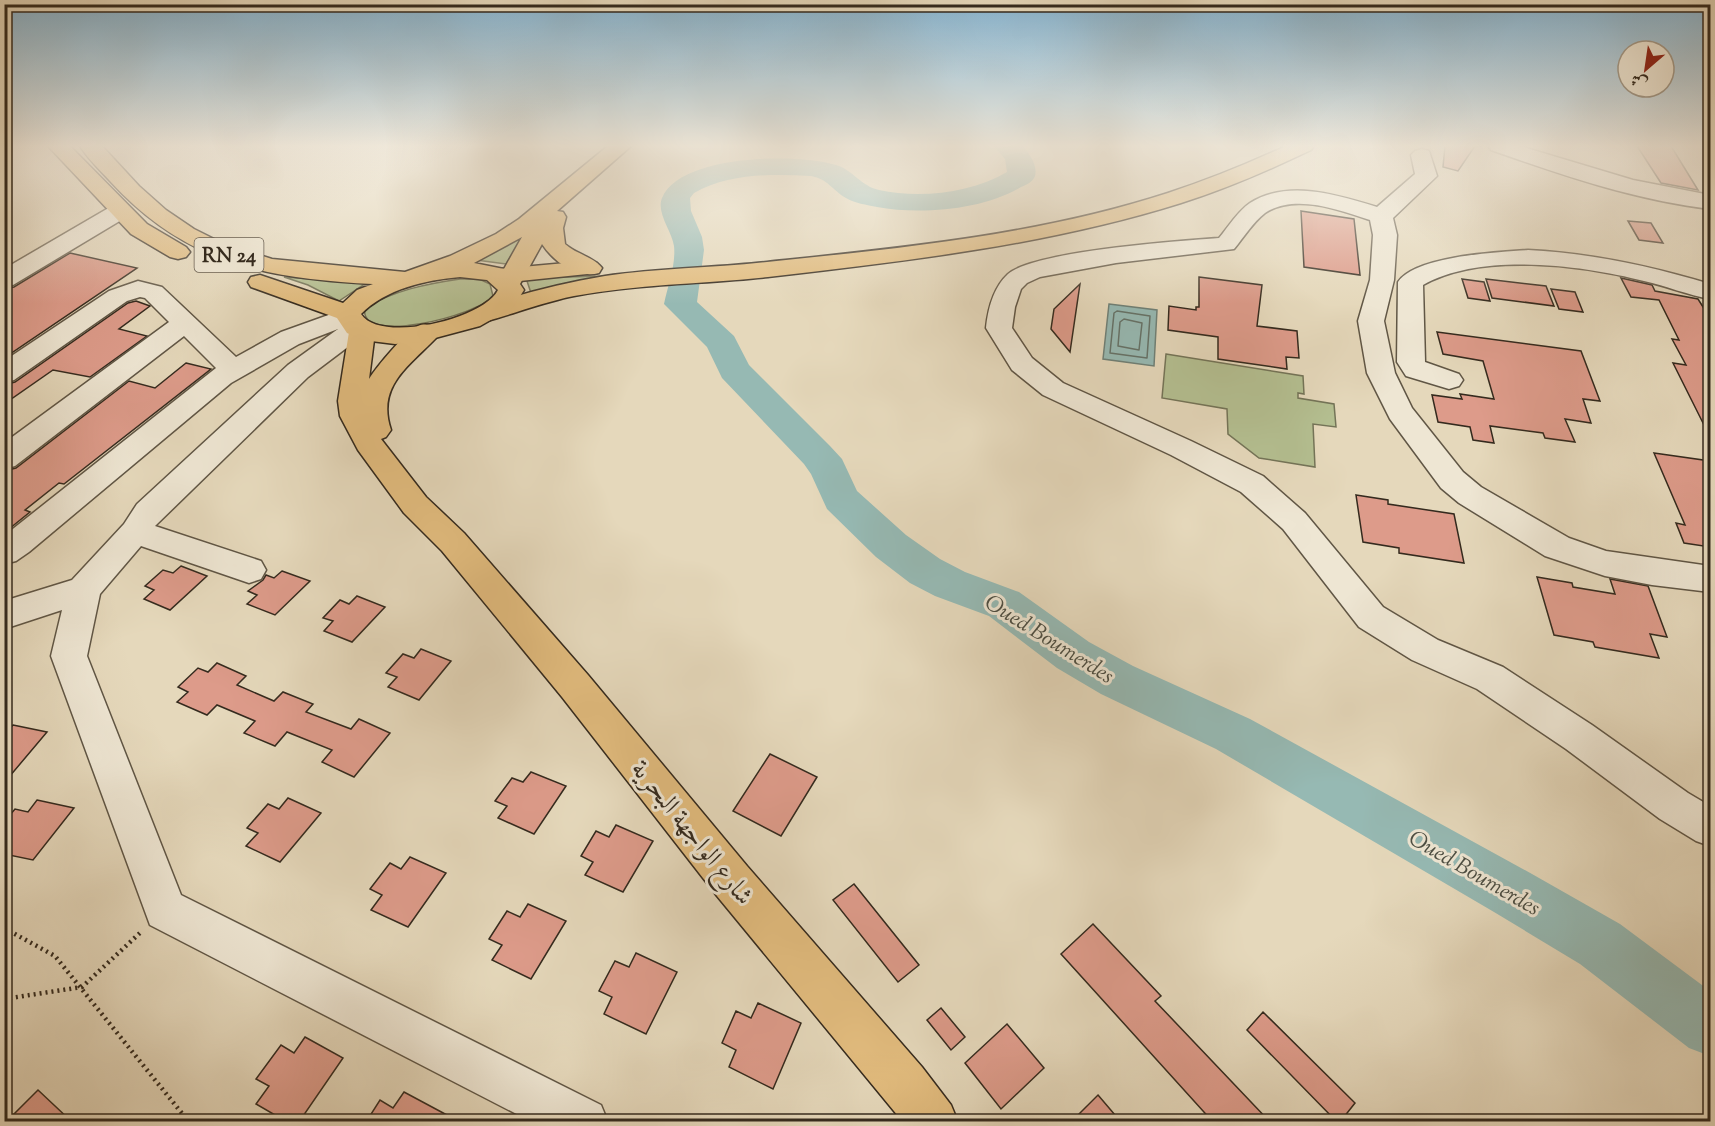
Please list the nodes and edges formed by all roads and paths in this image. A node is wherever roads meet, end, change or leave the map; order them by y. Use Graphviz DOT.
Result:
graph roads {
  1 [pos="108,199"];
  2 [pos="142,199"];
  3 [pos="556,199"];
  4 [pos="579,199"];
  5 [pos="1120,199"];
  6 [pos="1176,199"];
  7 [pos="1283,199"];
  8 [pos="1306,199"];
  9 [pos="1401,199"];
  10 [pos="1691,199"];
  11 [pos="1710,202"];
  12 [pos="116,207"];
  13 [pos="1381,216"];
  14 [pos="555,217"];
  15 [pos="761,260"];
  16 [pos="4,266"];
  17 [pos="590,268"];
  18 [pos="622,274"];
  19 [pos="415,276"];
  20 [pos="507,278"];
  21 [pos="4,280"];
  22 [pos="1710,292"];
  23 [pos="488,313"];
  24 [pos="353,322"];
  25 [pos="184,323"];
  26 [pos="427,332"];
  27 [pos="233,369"];
  28 [pos="4,374"];
  29 [pos="1449,380"];
  30 [pos="4,459"];
  31 [pos="135,532"];
  32 [pos="453,542"];
  33 [pos="4,552"];
  34 [pos="249,570"];
  35 [pos="1710,579"];
  36 [pos="84,589"];
  37 [pos="4,615"];
  38 [pos="1710,827"];
  39 [pos="165,910"];
  40 [pos="4,928"];
  41 [pos="82,987"];
  42 [pos="4,999"];
  43 [pos="189,1122"];
  44 [pos="584,1122"];
  45 [pos="934,1122"];
  1 -- 12 [label="main road, RN 24"];
  2 -- 19 [label="main road, RN 24"];
  3 -- 19 [label="main road"];
  4 -- 14 [label="main road"];
  5 -- 15 [label="main road"];
  6 -- 15 [label="main road"];
  7 -- 38 [label="street"];
  8 -- 13 [label="street"];
  9 -- 13 [label="street"];
  10 -- 11 [label="street"];
  12 -- 16 [label="street"];
  12 -- 21 [label="street"];
  12 -- 24 [label="main road, RN 24"];
  13 -- 35 [label="street"];
  14 -- 17 [label="main road"];
  14 -- 20 [label="main road"];
  15 -- 18 [label="main road"];
  17 -- 18 [label="main road"];
  17 -- 20 [label="main road"];
  18 -- 23 [label="main road"];
  19 -- 20 [label="main road"];
  19 -- 24 [label="main road"];
  20 -- 23 [label="main road"];
  22 -- 29 [label="street"];
  23 -- 26 [label="main road"];
  24 -- 26 [label="main road"];
  24 -- 27 [label="street"];
  24 -- 31 [label="street"];
  24 -- 32 [label="main road, شارع الواجهة البحرية"];
  25 -- 27 [label="street"];
  25 -- 28 [label="street"];
  25 -- 30 [label="street"];
  26 -- 32 [label="main road, شارع الواجهة البحرية"];
  27 -- 33 [label="street"];
  31 -- 34 [label="street"];
  31 -- 36 [label="street"];
  32 -- 45 [label="main road, شارع الواجهة البحرية"];
  36 -- 37 [label="street"];
  36 -- 39 [label="street"];
  39 -- 41 [label="path"];
  39 -- 44 [label="street"];
  40 -- 41 [label="path"];
  41 -- 42 [label="path"];
  41 -- 43 [label="path"];
}
